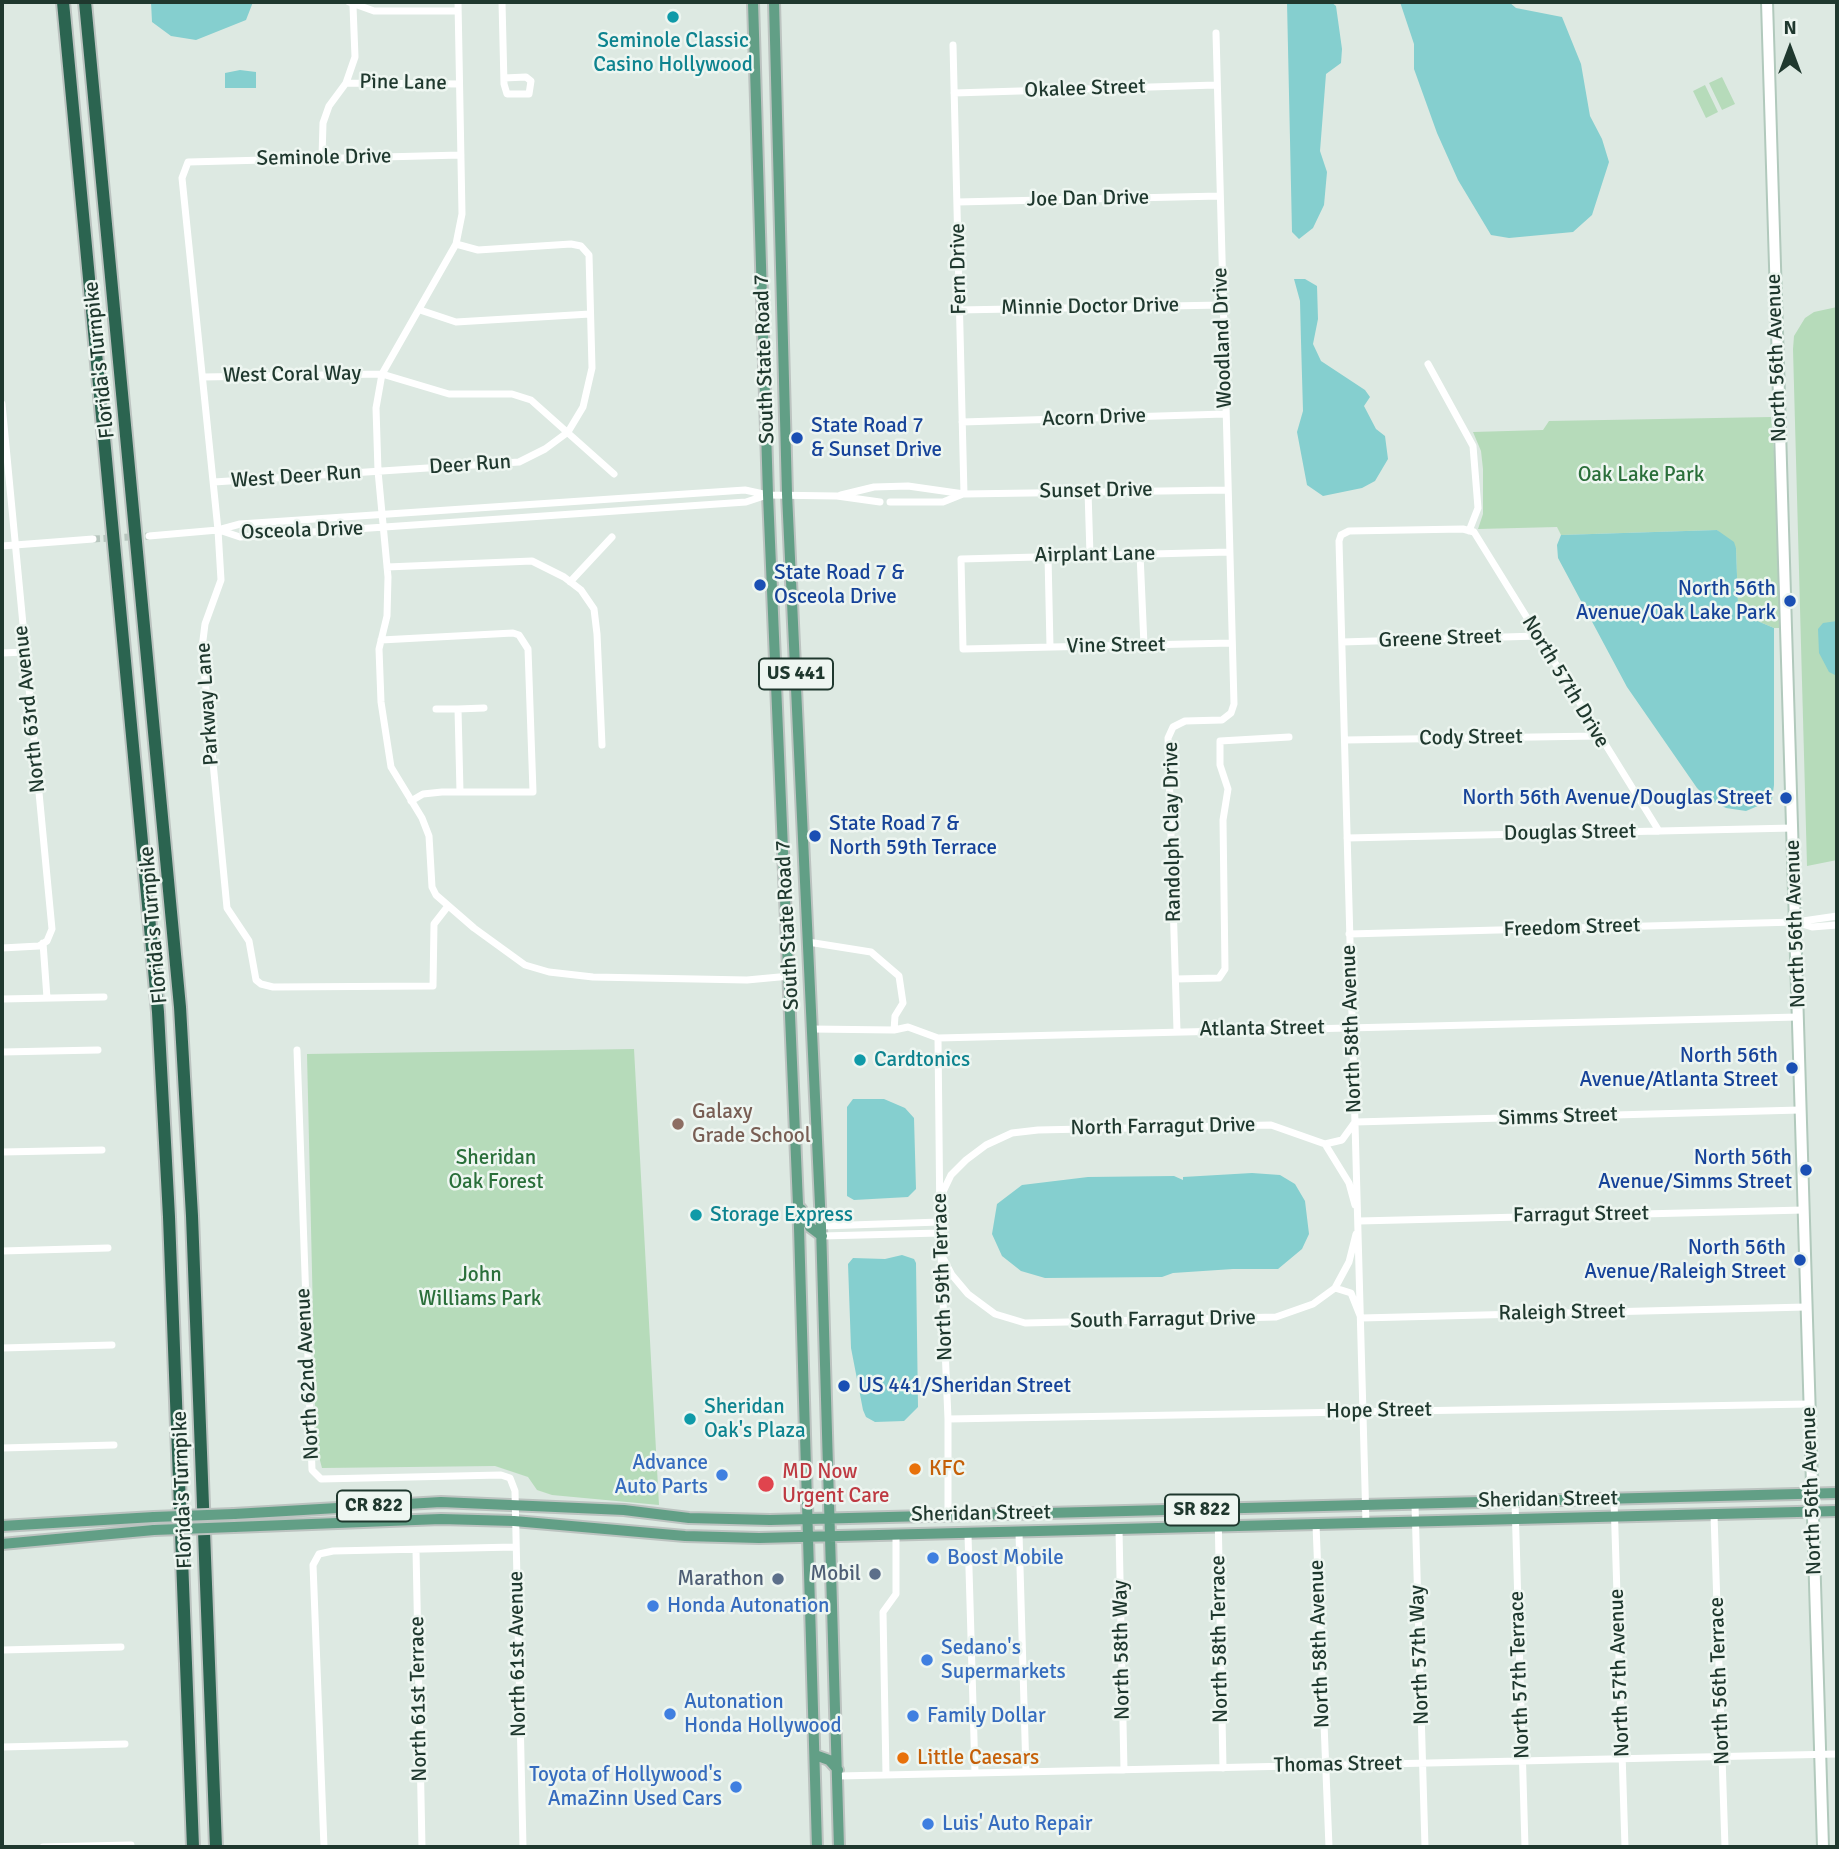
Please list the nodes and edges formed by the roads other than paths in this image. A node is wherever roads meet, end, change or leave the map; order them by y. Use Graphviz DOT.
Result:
graph roads {
  1 [pos="63,2"];
  2 [pos="85,2"];
  3 [pos="458,2"];
  4 [pos="502,2"];
  5 [pos="753,2"];
  6 [pos="774,2"];
  7 [pos="1767,2"];
  8 [pos="351,4"];
  9 [pos="458,11"];
  10 [pos="1216,33"];
  11 [pos="754,40"];
  12 [pos="953,45"];
  13 [pos="775,55"];
  14 [pos="504,78"];
  15 [pos="346,83"];
  16 [pos="459,84"];
  17 [pos="1216,85"];
  18 [pos="954,93"];
  19 [pos="461,155"];
  20 [pos="322,157"];
  21 [pos="188,162"];
  22 [pos="1220,196"];
  23 [pos="957,202"];
  24 [pos="760,226"];
  25 [pos="456,244"];
  26 [pos="781,248"];
  27 [pos="1222,305"];
  28 [pos="420,310"];
  29 [pos="959,310"];
  30 [pos="590,314"];
  31 [pos="1428,364"];
  32 [pos="382,374"];
  33 [pos="203,377"];
  34 [pos="2,404"];
  35 [pos="1225,414"];
  36 [pos="962,422"];
  37 [pos="568,432"];
  38 [pos="3,437"];
  39 [pos="378,471"];
  40 [pos="614,474"];
  41 [pos="214,482"];
  42 [pos="900,486"];
  43 [pos="1228,490"];
  44 [pos="1088,491"];
  45 [pos="788,494"];
  46 [pos="964,494"];
  47 [pos="768,495"];
  48 [pos="837,496"];
  49 [pos="880,502"];
  50 [pos="890,502"];
  51 [pos="900,502"];
  52 [pos="384,515"];
  53 [pos="385,527"];
  54 [pos="218,530"];
  55 [pos="1471,531"];
  56 [pos="149,536"];
  57 [pos="612,537"];
  58 [pos="93,539"];
  59 [pos="15,545"];
  60 [pos="2,546"];
  61 [pos="1229,552"];
  62 [pos="1140,554"];
  63 [pos="1090,555"];
  64 [pos="1048,556"];
  65 [pos="387,567"];
  66 [pos="570,582"];
  67 [pos="1538,636"];
  68 [pos="381,640"];
  69 [pos="1342,642"];
  70 [pos="1232,643"];
  71 [pos="1144,645"];
  72 [pos="1051,647"];
  73 [pos="962,649"];
  74 [pos="24,652"];
  75 [pos="2,653"];
  76 [pos="484,708"];
  77 [pos="436,709"];
  78 [pos="458,709"];
  79 [pos="1597,736"];
  80 [pos="1289,737"];
  81 [pos="1345,740"];
  82 [pos="602,745"];
  83 [pos="460,792"];
  84 [pos="411,801"];
  85 [pos="1793,828"];
  86 [pos="1659,831"];
  87 [pos="1347,838"];
  88 [pos="448,906"];
  89 [pos="1834,916"];
  90 [pos="1796,922"];
  91 [pos="1835,925"];
  92 [pos="1349,934"];
  93 [pos="808,942"];
  94 [pos="43,943"];
  95 [pos="2,948"];
  96 [pos="790,976"];
  97 [pos="1175,979"];
  98 [pos="104,996"];
  99 [pos="47,998"];
  100 [pos="2,999"];
  101 [pos="1798,1017"];
  102 [pos="1352,1026"];
  103 [pos="812,1029"];
  104 [pos="894,1030"];
  105 [pos="1177,1031"];
  106 [pos="938,1038"];
  107 [pos="98,1050"];
  108 [pos="297,1050"];
  109 [pos="2,1052"];
  110 [pos="1800,1110"];
  111 [pos="1355,1122"];
  112 [pos="1325,1144"];
  113 [pos="102,1150"];
  114 [pos="2,1152"];
  115 [pos="940,1198"];
  116 [pos="798,1200"];
  117 [pos="1804,1210"];
  118 [pos="1359,1221"];
  119 [pos="940,1222"];
  120 [pos="822,1231"];
  121 [pos="940,1233"];
  122 [pos="108,1248"];
  123 [pos="2,1251"];
  124 [pos="941,1254"];
  125 [pos="1335,1288"];
  126 [pos="1806,1307"];
  127 [pos="1360,1318"];
  128 [pos="112,1345"];
  129 [pos="2,1348"];
  130 [pos="1809,1404"];
  131 [pos="1363,1411"];
  132 [pos="948,1419"];
  133 [pos="114,1445"];
  134 [pos="2,1448"];
  135 [pos="1837,1493"];
  136 [pos="1812,1495"];
  137 [pos="1614,1500"];
  138 [pos="1515,1502"];
  139 [pos="514,1504"];
  140 [pos="1415,1505"];
  141 [pos="1366,1506"];
  142 [pos="1218,1510"];
  143 [pos="1837,1511"];
  144 [pos="1812,1513"];
  145 [pos="1714,1515"];
  146 [pos="948,1516"];
  147 [pos="831,1518"];
  148 [pos="1615,1518"];
  149 [pos="807,1519"];
  150 [pos="514,1521"];
  151 [pos="1516,1521"];
  152 [pos="1416,1522"];
  153 [pos="1366,1523"];
  154 [pos="1316,1525"];
  155 [pos="2,1526"];
  156 [pos="1218,1528"];
  157 [pos="1119,1530"];
  158 [pos="1019,1533"];
  159 [pos="896,1535"];
  160 [pos="968,1535"];
  161 [pos="832,1537"];
  162 [pos="807,1538"];
  163 [pos="2,1544"];
  164 [pos="515,1547"];
  165 [pos="416,1550"];
  166 [pos="121,1647"];
  167 [pos="2,1650"];
  168 [pos="125,1744"];
  169 [pos="2,1747"];
  170 [pos="1821,1754"];
  171 [pos="1837,1754"];
  172 [pos="815,1755"];
  173 [pos="1723,1757"];
  174 [pos="1623,1759"];
  175 [pos="1522,1761"];
  176 [pos="1423,1763"];
  177 [pos="1325,1765"];
  178 [pos="1223,1768"];
  179 [pos="1124,1770"];
  180 [pos="1026,1772"];
  181 [pos="839,1773"];
  182 [pos="975,1773"];
  183 [pos="886,1775"];
  184 [pos="131,1845"];
  185 [pos="43,1847"];
  186 [pos="193,1847"];
  187 [pos="216,1847"];
  188 [pos="324,1847"];
  189 [pos="422,1847"];
  190 [pos="523,1847"];
  191 [pos="817,1847"];
  192 [pos="839,1847"];
  193 [pos="1329,1847"];
  194 [pos="1426,1847"];
  195 [pos="1525,1847"];
  196 [pos="1625,1847"];
  197 [pos="1725,1847"];
  198 [pos="1823,1847"];
  1 -- 186 [label="highway, Florida's Turnpike"];
  2 -- 187 [label="highway, Florida's Turnpike"];
  3 -- 9 [label="street"];
  4 -- 14 [label="street"];
  5 -- 11 [label="main road, South State Road 7 / US 441"];
  6 -- 13 [label="main road, South State Road 7 / US 441"];
  7 -- 85 [label="street, North 56th Avenue"];
  8 -- 9 [label="street"];
  8 -- 15 [label="street"];
  9 -- 16 [label="street"];
  10 -- 17 [label="street, Woodland Drive"];
  11 -- 13 [label="main road"];
  11 -- 24 [label="main road, South State Road 7 / US 441"];
  12 -- 18 [label="street, Fern Drive"];
  13 -- 26 [label="main road, South State Road 7 / US 441"];
  15 -- 16 [label="street, Pine Lane"];
  15 -- 20 [label="street"];
  16 -- 19 [label="street"];
  17 -- 18 [label="street, Okalee Street"];
  17 -- 22 [label="street, Woodland Drive"];
  18 -- 23 [label="street, Fern Drive"];
  19 -- 20 [label="street, Seminole Drive"];
  19 -- 25 [label="street"];
  20 -- 21 [label="street, Seminole Drive"];
  21 -- 33 [label="street, Parkway Lane"];
  22 -- 23 [label="street, Joe Dan Drive"];
  22 -- 27 [label="street, Woodland Drive"];
  23 -- 29 [label="street, Fern Drive"];
  24 -- 26 [label="main road"];
  24 -- 47 [label="main road, South State Road 7 / US 441"];
  25 -- 28 [label="street"];
  25 -- 30 [label="street, Deer Run"];
  26 -- 45 [label="main road, South State Road 7 / US 441"];
  27 -- 29 [label="street, Minnie Doctor Drive"];
  27 -- 35 [label="street, Woodland Drive"];
  28 -- 30 [label="street"];
  28 -- 32 [label="street"];
  29 -- 36 [label="street, Fern Drive"];
  30 -- 37 [label="street, Deer Run"];
  31 -- 55 [label="street"];
  32 -- 33 [label="street, West Coral Way"];
  32 -- 37 [label="street, West Coral Way"];
  32 -- 39 [label="street"];
  33 -- 41 [label="street, Parkway Lane"];
  34 -- 38 [label="street, North 63rd Avenue"];
  35 -- 36 [label="street, Acorn Drive"];
  35 -- 43 [label="street, Woodland Drive"];
  36 -- 46 [label="street, Fern Drive"];
  37 -- 39 [label="street, Deer Run"];
  37 -- 40 [label="street, West Coral Way"];
  38 -- 59 [label="street, North 63rd Avenue"];
  39 -- 41 [label="street, West Deer Run"];
  39 -- 52 [label="street"];
  41 -- 54 [label="street, Parkway Lane"];
  42 -- 46 [label="street, Sunset Drive"];
  42 -- 48 [label="street, Sunset Drive"];
  42 -- 51 [label="street"];
  43 -- 44 [label="street, Sunset Drive"];
  43 -- 61 [label="street, Woodland Drive"];
  44 -- 46 [label="street, Sunset Drive"];
  44 -- 63 [label="street"];
  45 -- 47 [label="street, Osceola Drive"];
  45 -- 48 [label="street, Sunset Drive"];
  45 -- 93 [label="main road, South State Road 7 / US 441"];
  46 -- 51 [label="street, Sunset Drive"];
  47 -- 52 [label="street, Osceola Drive"];
  47 -- 53 [label="street, Osceola Drive"];
  47 -- 96 [label="main road, South State Road 7 / US 441"];
  48 -- 49 [label="street, Sunset Drive"];
  50 -- 51 [label="street, Sunset Drive"];
  52 -- 53 [label="street"];
  52 -- 54 [label="street, Osceola Drive"];
  53 -- 54 [label="street, Osceola Drive"];
  53 -- 65 [label="street"];
  54 -- 56 [label="street"];
  54 -- 88 [label="street, Parkway Lane"];
  55 -- 67 [label="street, North 57th Drive"];
  55 -- 69 [label="street, North 58th Avenue"];
  57 -- 66 [label="street"];
  58 -- 59 [label="street"];
  59 -- 60 [label="street"];
  59 -- 74 [label="street, North 63rd Avenue"];
  61 -- 62 [label="street, Airplant Lane"];
  61 -- 70 [label="street, Woodland Drive"];
  62 -- 63 [label="street, Airplant Lane"];
  62 -- 71 [label="street"];
  63 -- 64 [label="street, Airplant Lane"];
  64 -- 72 [label="street"];
  64 -- 73 [label="street, Airplant Lane"];
  65 -- 66 [label="street"];
  65 -- 68 [label="street"];
  66 -- 82 [label="street"];
  67 -- 69 [label="street, Greene Street"];
  67 -- 79 [label="street, North 57th Drive"];
  68 -- 83 [label="street"];
  68 -- 84 [label="street"];
  69 -- 81 [label="street, North 58th Avenue"];
  70 -- 71 [label="street, Vine Street"];
  70 -- 97 [label="street, Randolph Clay Drive"];
  71 -- 72 [label="street, Vine Street"];
  72 -- 73 [label="street, Vine Street"];
  74 -- 75 [label="street"];
  74 -- 94 [label="street, North 63rd Avenue"];
  76 -- 78 [label="street"];
  77 -- 78 [label="street"];
  78 -- 83 [label="street"];
  79 -- 81 [label="street, Cody Street"];
  79 -- 86 [label="street, North 57th Drive"];
  80 -- 97 [label="street"];
  81 -- 87 [label="street, North 58th Avenue"];
  83 -- 84 [label="street"];
  84 -- 88 [label="street"];
  85 -- 86 [label="street, Douglas Street"];
  85 -- 90 [label="street, North 56th Avenue"];
  86 -- 87 [label="street, Douglas Street"];
  87 -- 92 [label="street, North 58th Avenue"];
  88 -- 96 [label="street"];
  89 -- 90 [label="street"];
  89 -- 91 [label="street"];
  90 -- 91 [label="street"];
  90 -- 92 [label="street, Freedom Street"];
  90 -- 101 [label="street, North 56th Avenue"];
  92 -- 102 [label="street, North 58th Avenue"];
  93 -- 103 [label="main road, South State Road 7 / US 441"];
  93 -- 104 [label="street"];
  94 -- 95 [label="street"];
  94 -- 99 [label="street"];
  96 -- 116 [label="main road, South State Road 7 / US 441"];
  97 -- 105 [label="street, Randolph Clay Drive"];
  98 -- 99 [label="street"];
  99 -- 100 [label="street"];
  101 -- 102 [label="street, Atlanta Street"];
  101 -- 110 [label="street, North 56th Avenue"];
  102 -- 105 [label="street, Atlanta Street"];
  102 -- 111 [label="street, North 58th Avenue"];
  103 -- 104 [label="street, Atlanta Street"];
  103 -- 120 [label="main road, South State Road 7 / US 441"];
  104 -- 106 [label="street, Atlanta Street"];
  105 -- 106 [label="street, Atlanta Street"];
  106 -- 115 [label="street, North 59th Terrace"];
  107 -- 109 [label="street"];
  108 -- 139 [label="street, North 62nd Avenue"];
  110 -- 111 [label="street, Simms Street"];
  110 -- 117 [label="street, North 56th Avenue"];
  111 -- 112 [label="street"];
  111 -- 118 [label="street, North 58th Avenue"];
  112 -- 115 [label="street, North Farragut Drive"];
  112 -- 118 [label="street"];
  113 -- 114 [label="street"];
  115 -- 119 [label="street, North 59th Terrace"];
  116 -- 120 [label="main road"];
  116 -- 149 [label="main road, South State Road 7 / US 441"];
  117 -- 118 [label="street, Farragut Street"];
  117 -- 126 [label="street, North 56th Avenue"];
  118 -- 125 [label="street"];
  118 -- 127 [label="street, North 58th Avenue"];
  119 -- 120 [label="street"];
  119 -- 121 [label="street, North 59th Terrace"];
  120 -- 121 [label="street"];
  120 -- 147 [label="main road, South State Road 7 / US 441"];
  121 -- 124 [label="street, North 59th Terrace"];
  122 -- 123 [label="street"];
  124 -- 125 [label="street, South Farragut Drive"];
  124 -- 132 [label="street, North 59th Terrace"];
  125 -- 127 [label="street"];
  126 -- 127 [label="street, Raleigh Street"];
  126 -- 130 [label="street, North 56th Avenue"];
  127 -- 131 [label="street, North 58th Avenue"];
  128 -- 129 [label="street"];
  130 -- 131 [label="street, Hope Street"];
  130 -- 136 [label="street, North 56th Avenue"];
  131 -- 132 [label="street, Hope Street"];
  131 -- 141 [label="street, North 58th Avenue"];
  132 -- 146 [label="street, North 59th Terrace"];
  133 -- 134 [label="street"];
  135 -- 136 [label="main road, Sheridan Street / SR 822"];
  136 -- 137 [label="main road, Sheridan Street / SR 822"];
  136 -- 144 [label="street, North 56th Avenue"];
  137 -- 138 [label="main road, Sheridan Street / SR 822"];
  137 -- 148 [label="street, North 57th Avenue"];
  138 -- 140 [label="main road, Sheridan Street / SR 822"];
  138 -- 151 [label="street, North 57th Terrace"];
  139 -- 149 [label="main road, Sheridan Street / CR 822"];
  139 -- 150 [label="street, North 61st Avenue"];
  139 -- 155 [label="main road, Sheridan Street / CR 822, bridge"];
  140 -- 141 [label="main road, Sheridan Street / SR 822"];
  140 -- 152 [label="street, North 57th Way"];
  141 -- 142 [label="main road, Sheridan Street / SR 822"];
  141 -- 153 [label="street, North 58th Avenue"];
  142 -- 146 [label="main road, Sheridan Street / SR 822"];
  142 -- 156 [label="street, North 58th Terrace"];
  143 -- 144 [label="main road, Sheridan Street / SR 822"];
  144 -- 145 [label="main road, Sheridan Street / SR 822"];
  144 -- 170 [label="street, North 56th Avenue"];
  145 -- 148 [label="main road, Sheridan Street / SR 822"];
  145 -- 173 [label="street, North 56th Terrace"];
  146 -- 147 [label="main road, Sheridan Street / SR 822"];
  147 -- 149 [label="main road, Sheridan Street / SR 822"];
  147 -- 161 [label="main road, South State Road 7 / US 441"];
  148 -- 151 [label="main road, Sheridan Street / SR 822"];
  148 -- 174 [label="street, North 57th Avenue"];
  149 -- 162 [label="main road, South State Road 7 / US 441"];
  150 -- 162 [label="main road, Sheridan Street / CR 822"];
  150 -- 163 [label="main road, Sheridan Street / CR 822, bridge"];
  150 -- 164 [label="street, North 61st Avenue"];
  151 -- 152 [label="main road, Sheridan Street / SR 822"];
  151 -- 175 [label="street, North 57th Terrace"];
  152 -- 153 [label="main road, Sheridan Street / SR 822"];
  152 -- 176 [label="street, North 57th Way"];
  153 -- 154 [label="main road, Sheridan Street / SR 822"];
  154 -- 156 [label="main road, Sheridan Street / SR 822"];
  154 -- 177 [label="street, North 58th Avenue"];
  156 -- 157 [label="main road, Sheridan Street / SR 822"];
  156 -- 178 [label="street, North 58th Terrace"];
  157 -- 158 [label="main road, Sheridan Street / SR 822"];
  157 -- 179 [label="street, North 58th Way"];
  158 -- 160 [label="main road, Sheridan Street / SR 822"];
  158 -- 180 [label="street"];
  159 -- 160 [label="main road, Sheridan Street / SR 822"];
  159 -- 161 [label="main road, Sheridan Street / SR 822"];
  159 -- 183 [label="street"];
  160 -- 182 [label="street"];
  161 -- 162 [label="main road, Sheridan Street / SR 822"];
  161 -- 181 [label="main road, South State Road 7 / US 441"];
  162 -- 172 [label="main road, South State Road 7 / US 441"];
  164 -- 165 [label="street"];
  164 -- 190 [label="street, North 61st Avenue"];
  165 -- 188 [label="street"];
  165 -- 189 [label="street, North 61st Terrace"];
  166 -- 167 [label="street"];
  168 -- 169 [label="street"];
  170 -- 171 [label="street, Thomas Street"];
  170 -- 173 [label="street, Thomas Street"];
  170 -- 198 [label="street, North 56th Avenue"];
  172 -- 181 [label="main road"];
  172 -- 191 [label="main road, South State Road 7 / US 441"];
  173 -- 174 [label="street, Thomas Street"];
  173 -- 197 [label="street, North 56th Terrace"];
  174 -- 175 [label="street, Thomas Street"];
  174 -- 196 [label="street, North 57th Avenue"];
  175 -- 176 [label="street, Thomas Street"];
  175 -- 195 [label="street, North 57th Terrace"];
  176 -- 177 [label="street, Thomas Street"];
  176 -- 194 [label="street, North 57th Way"];
  177 -- 178 [label="street, Thomas Street"];
  177 -- 193 [label="street, North 58th Avenue"];
  178 -- 179 [label="street, Thomas Street"];
  179 -- 180 [label="street, Thomas Street"];
  180 -- 182 [label="street, Thomas Street"];
  181 -- 183 [label="street, Thomas Street"];
  181 -- 192 [label="main road, South State Road 7 / US 441"];
  182 -- 183 [label="street, Thomas Street"];
  184 -- 185 [label="street"];
}
